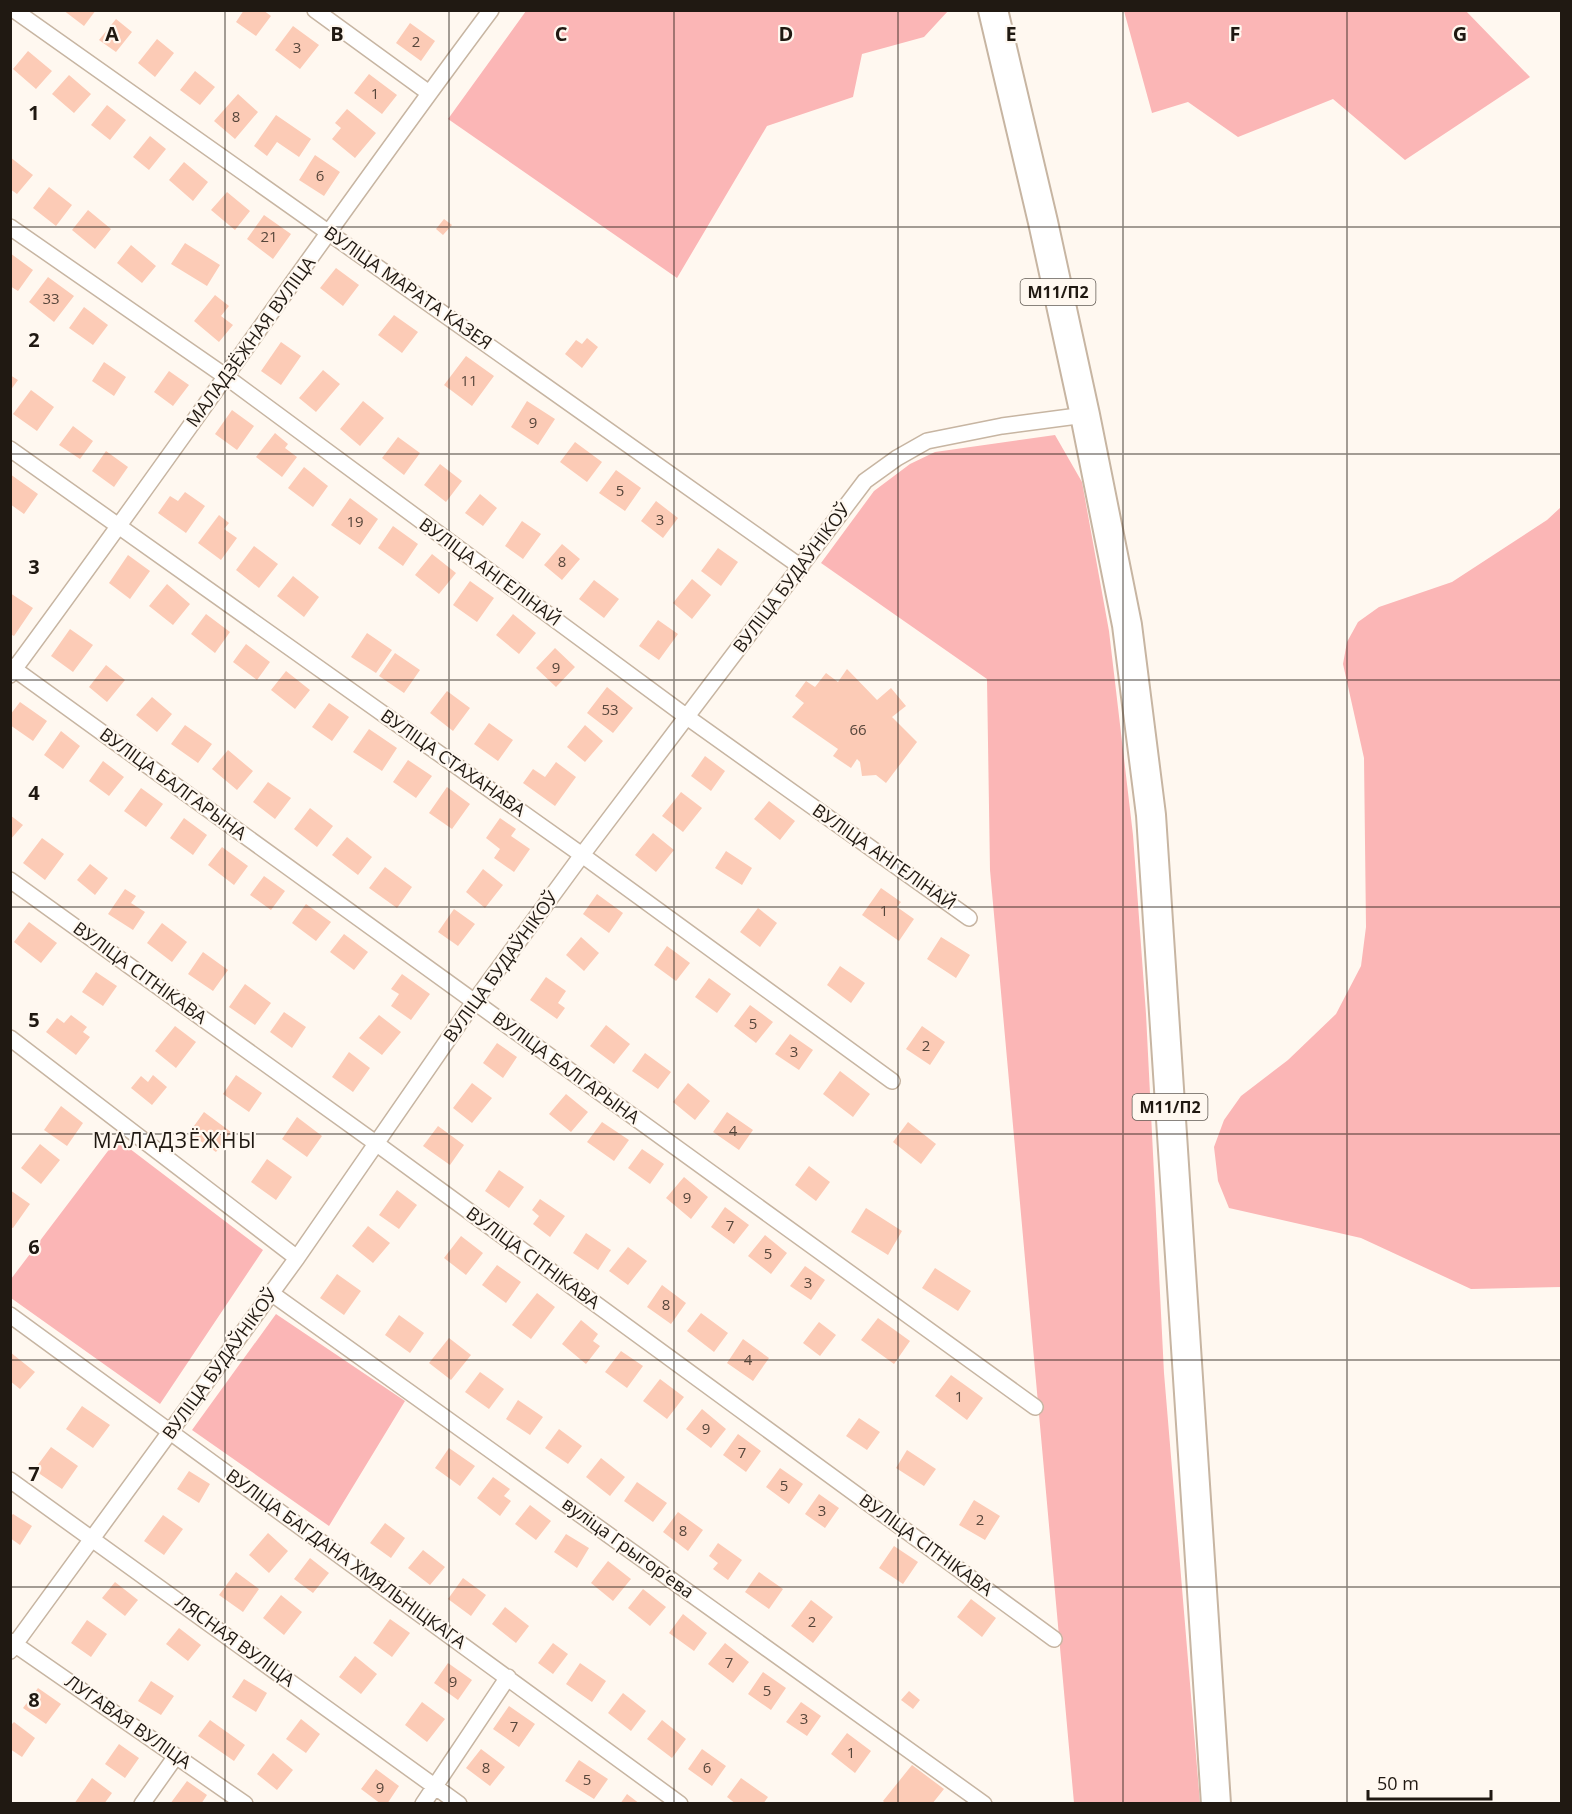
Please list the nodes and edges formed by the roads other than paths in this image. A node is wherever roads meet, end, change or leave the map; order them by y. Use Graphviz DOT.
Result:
graph roads {
  1 [pos="14,10"];
  2 [pos="315,10"];
  3 [pos="491,10"];
  4 [pos="993,10"];
  5 [pos="429,93"];
  6 [pos="10,227"];
  7 [pos="329,233"];
  8 [pos="225,376"];
  9 [pos="1085,415"];
  10 [pos="10,449"];
  11 [pos="120,527"];
  12 [pos="801,567"];
  13 [pos="12,670"];
  14 [pos="687,717"];
  15 [pos="582,855"];
  16 [pos="10,880"];
  17 [pos="969,918"];
  18 [pos="474,1002"];
  19 [pos="10,1038"];
  20 [pos="892,1081"];
  21 [pos="377,1144"];
  22 [pos="297,1258"];
  23 [pos="272,1293"];
  24 [pos="10,1315"];
  25 [pos="1035,1407"];
  26 [pos="171,1431"];
  27 [pos="10,1480"];
  28 [pos="92,1539"];
  29 [pos="1054,1639"];
  30 [pos="12,1645"];
  31 [pos="508,1677"];
  32 [pos="176,1756"];
  33 [pos="435,1786"];
  34 [pos="142,1803"];
  35 [pos="245,1803"];
  36 [pos="423,1803"];
  37 [pos="459,1803"];
  38 [pos="680,1803"];
  39 [pos="984,1803"];
  40 [pos="1216,1803"];
  1 -- 7 [label="street, ВУЛІЦА МАРАТА КАЗЕЯ"];
  2 -- 5 [label="street"];
  3 -- 5 [label="street, МАЛАДЗЁЖНАЯ ВУЛІЦА"];
  4 -- 9 [label="highway, М11/П2"];
  5 -- 7 [label="street, МАЛАДЗЁЖНАЯ ВУЛІЦА"];
  6 -- 8 [label="street, ВУЛІЦА АНГЕЛІНАЙ"];
  7 -- 8 [label="street, МАЛАДЗЁЖНАЯ ВУЛІЦА"];
  7 -- 12 [label="street, ВУЛІЦА МАРАТА КАЗЕЯ"];
  8 -- 11 [label="street, МАЛАДЗЁЖНАЯ ВУЛІЦА"];
  8 -- 14 [label="street, ВУЛІЦА АНГЕЛІНАЙ"];
  9 -- 12 [label="street, ВУЛІЦА БУДАЎНІКОЎ"];
  9 -- 40 [label="highway, М11/П2"];
  10 -- 11 [label="street, ВУЛІЦА СТАХАНАВА"];
  11 -- 13 [label="street, МАЛАДЗЁЖНАЯ ВУЛІЦА"];
  11 -- 15 [label="street, ВУЛІЦА СТАХАНАВА"];
  12 -- 14 [label="street, ВУЛІЦА БУДАЎНІКОЎ"];
  13 -- 18 [label="street, ВУЛІЦА БАЛГАРЫНА"];
  14 -- 15 [label="street, ВУЛІЦА БУДАЎНІКОЎ"];
  14 -- 17 [label="street, ВУЛІЦА АНГЕЛІНАЙ"];
  15 -- 18 [label="street, ВУЛІЦА БУДАЎНІКОЎ"];
  15 -- 20 [label="street, ВУЛІЦА СТАХАНАВА"];
  16 -- 21 [label="street, ВУЛІЦА СІТНІКАВА"];
  18 -- 21 [label="street, ВУЛІЦА БУДАЎНІКОЎ"];
  18 -- 25 [label="street, ВУЛІЦА БАЛГАРЫНА"];
  19 -- 22 [label="street"];
  21 -- 22 [label="street, ВУЛІЦА БУДАЎНІКОЎ"];
  21 -- 29 [label="street, ВУЛІЦА СІТНІКАВА"];
  22 -- 23 [label="street, ВУЛІЦА БУДАЎНІКОЎ"];
  23 -- 26 [label="street, ВУЛІЦА БУДАЎНІКОЎ"];
  23 -- 39 [label="street, вуліца Грыгорʼева"];
  24 -- 26 [label="street, ВУЛІЦА БАГДАНА ХМЯЛЬНІЦКАГА"];
  26 -- 28 [label="street, ВУЛІЦА БУДАЎНІКОЎ"];
  26 -- 31 [label="street, ВУЛІЦА БАГДАНА ХМЯЛЬНІЦКАГА"];
  27 -- 28 [label="street, ЛЯСНАЯ ВУЛІЦА"];
  28 -- 30 [label="street, ВУЛІЦА БУДАЎНІКОЎ"];
  28 -- 33 [label="street, ЛЯСНАЯ ВУЛІЦА"];
  30 -- 32 [label="street, ЛУГАВАЯ ВУЛІЦА"];
  31 -- 33 [label="street"];
  31 -- 38 [label="street, ВУЛІЦА БАГДАНА ХМЯЛЬНІЦКАГА"];
  32 -- 34 [label="street"];
  32 -- 35 [label="street, ЛУГАВАЯ ВУЛІЦА"];
  33 -- 36 [label="street"];
  33 -- 37 [label="street, ЛЯСНАЯ ВУЛІЦА"];
}
